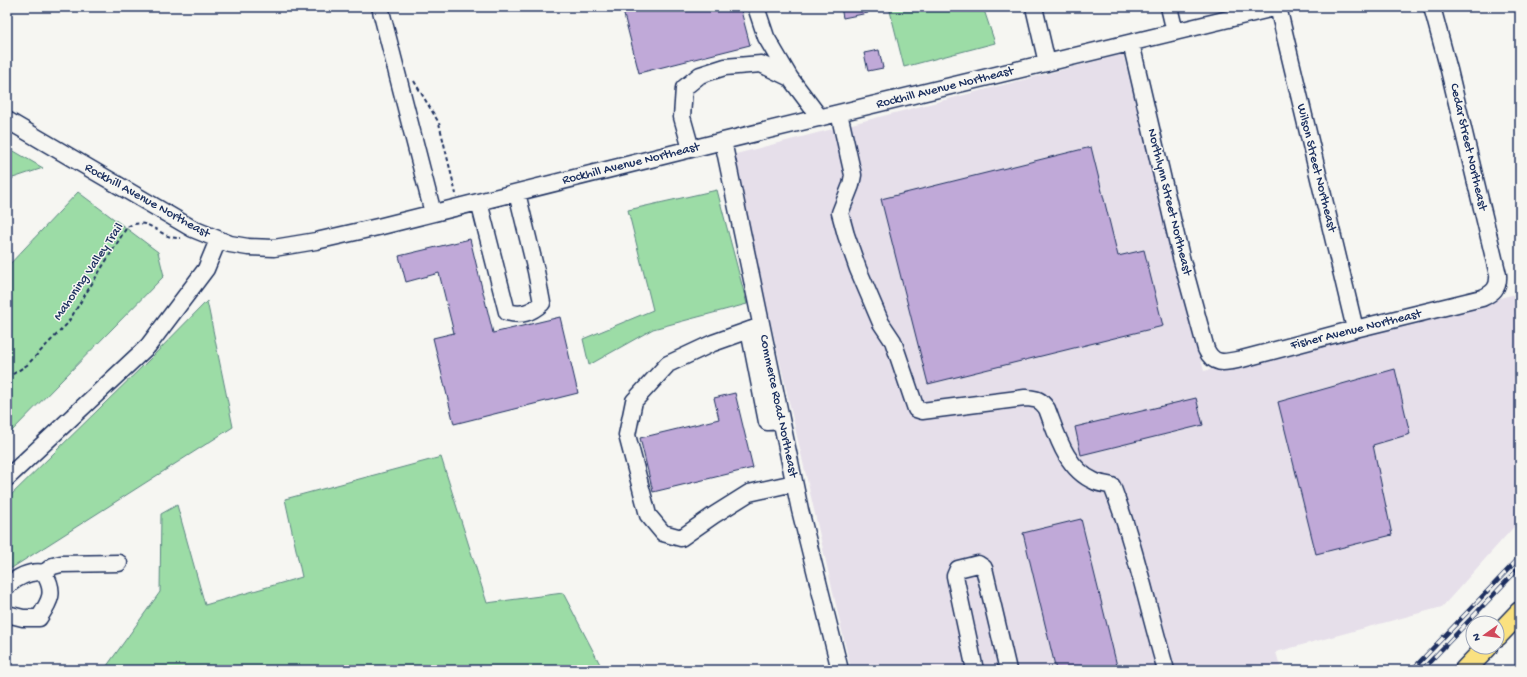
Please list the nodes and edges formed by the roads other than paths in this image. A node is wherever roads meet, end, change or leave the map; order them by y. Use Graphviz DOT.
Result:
graph roads {
  1 [pos="380,7"];
  2 [pos="756,7"];
  3 [pos="1034,7"];
  4 [pos="1169,7"];
  5 [pos="1278,7"];
  6 [pos="1432,7"];
  7 [pos="1175,32"];
  8 [pos="1131,43"];
  9 [pos="1047,63"];
  10 [pos="790,78"];
  11 [pos="839,114"];
  12 [pos="820,118"];
  13 [pos="7,120"];
  14 [pos="723,141"];
  15 [pos="691,149"];
  16 [pos="517,193"];
  17 [pos="479,202"];
  18 [pos="433,213"];
  19 [pos="218,240"];
  20 [pos="1496,288"];
  21 [pos="755,328"];
  22 [pos="1355,329"];
  23 [pos="1213,359"];
  24 [pos="7,478"];
  25 [pos="794,483"];
  26 [pos="118,563"];
  27 [pos="44,573"];
  28 [pos="7,586"];
  29 [pos="1520,612"];
  30 [pos="7,614"];
  31 [pos="1505,628"];
  32 [pos="1479,655"];
  33 [pos="840,670"];
  34 [pos="975,670"];
  35 [pos="1008,670"];
  36 [pos="1166,670"];
  37 [pos="1465,670"];
  1 -- 18 [label="street"];
  2 -- 10 [label="street"];
  3 -- 9 [label="street"];
  4 -- 7 [label="street"];
  5 -- 7 [label="street, Rockhill Avenue Northeast"];
  5 -- 22 [label="street, Wilson Street Northeast"];
  6 -- 20 [label="street, Cedar Street Northeast"];
  7 -- 8 [label="street, Rockhill Avenue Northeast"];
  8 -- 9 [label="street, Rockhill Avenue Northeast"];
  8 -- 23 [label="street, Northlynn Street Northeast"];
  9 -- 11 [label="street, Rockhill Avenue Northeast"];
  10 -- 12 [label="street"];
  10 -- 15 [label="street"];
  11 -- 12 [label="street, Rockhill Avenue Northeast"];
  11 -- 36 [label="street"];
  12 -- 14 [label="street, Rockhill Avenue Northeast"];
  13 -- 19 [label="street, Rockhill Avenue Northeast"];
  14 -- 15 [label="street, Rockhill Avenue Northeast"];
  14 -- 21 [label="street, Commerce Road Northeast"];
  15 -- 16 [label="street, Rockhill Avenue Northeast"];
  16 -- 17 [label="street, Rockhill Avenue Northeast"];
  16 -- 17 [label="street"];
  17 -- 18 [label="street, Rockhill Avenue Northeast"];
  18 -- 19 [label="street, Rockhill Avenue Northeast"];
  19 -- 24 [label="street"];
  20 -- 22 [label="street, Fisher Avenue Northeast"];
  21 -- 25 [label="street, Commerce Road Northeast"];
  21 -- 25 [label="street"];
  22 -- 23 [label="street, Fisher Avenue Northeast"];
  25 -- 33 [label="street, Commerce Road Northeast"];
  26 -- 27 [label="street"];
  27 -- 28 [label="street"];
  27 -- 30 [label="street"];
  29 -- 31 [label="main road"];
  32 -- 37 [label="main road"];
  34 -- 35 [label="street"];
}
